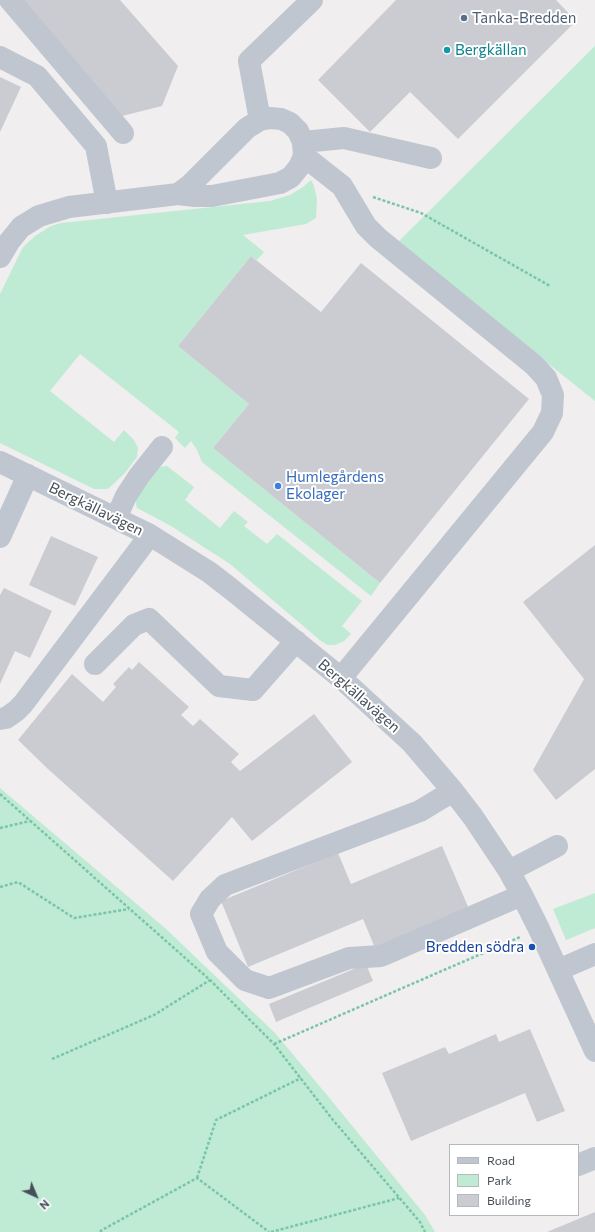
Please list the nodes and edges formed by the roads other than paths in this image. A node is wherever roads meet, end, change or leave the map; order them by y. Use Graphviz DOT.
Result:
graph roads {
  1 [pos="10,0"];
  2 [pos="312,0"];
  3 [pos="0,57"];
  4 [pos="260,120"];
  5 [pos="123,133"];
  6 [pos="304,149"];
  7 [pos="431,158"];
  8 [pos="178,194"];
  9 [pos="107,203"];
  10 [pos="0,257"];
  11 [pos="162,447"];
  12 [pos="0,462"];
  13 [pos="28,475"];
  14 [pos="116,518"];
  15 [pos="150,535"];
  16 [pos="0,537"];
  17 [pos="296,641"];
  18 [pos="95,664"];
  19 [pos="341,678"];
  20 [pos="0,719"];
  21 [pos="453,791"];
  22 [pos="557,846"];
  23 [pos="509,870"];
  24 [pos="522,895"];
  25 [pos="595,954"];
  26 [pos="558,970"];
  27 [pos="595,1051"];
  28 [pos="595,1158"];
  29 [pos="579,1165"];
  1 -- 5 [label="street"];
  2 -- 4 [label="street"];
  3 -- 9 [label="street"];
  4 -- 6 [label="street"];
  4 -- 8 [label="street"];
  6 -- 7 [label="street"];
  6 -- 8 [label="street"];
  6 -- 19 [label="street"];
  8 -- 9 [label="street"];
  9 -- 10 [label="street"];
  11 -- 14 [label="street"];
  12 -- 13 [label="street, Bergkällavägen"];
  13 -- 14 [label="street, Bergkällavägen"];
  13 -- 16 [label="street"];
  14 -- 15 [label="street, Bergkällavägen"];
  15 -- 17 [label="street, Bergkällavägen"];
  15 -- 20 [label="street"];
  17 -- 18 [label="street"];
  17 -- 19 [label="street, Bergkällavägen"];
  19 -- 21 [label="street, Bergkällavägen"];
  21 -- 23 [label="street, Bergkällavägen"];
  21 -- 24 [label="street"];
  22 -- 23 [label="street"];
  23 -- 24 [label="street, Bergkällavägen"];
  24 -- 26 [label="street, Bergkällavägen"];
  25 -- 26 [label="street"];
  26 -- 27 [label="street, Bergkällavägen"];
  28 -- 29 [label="street"];
}
